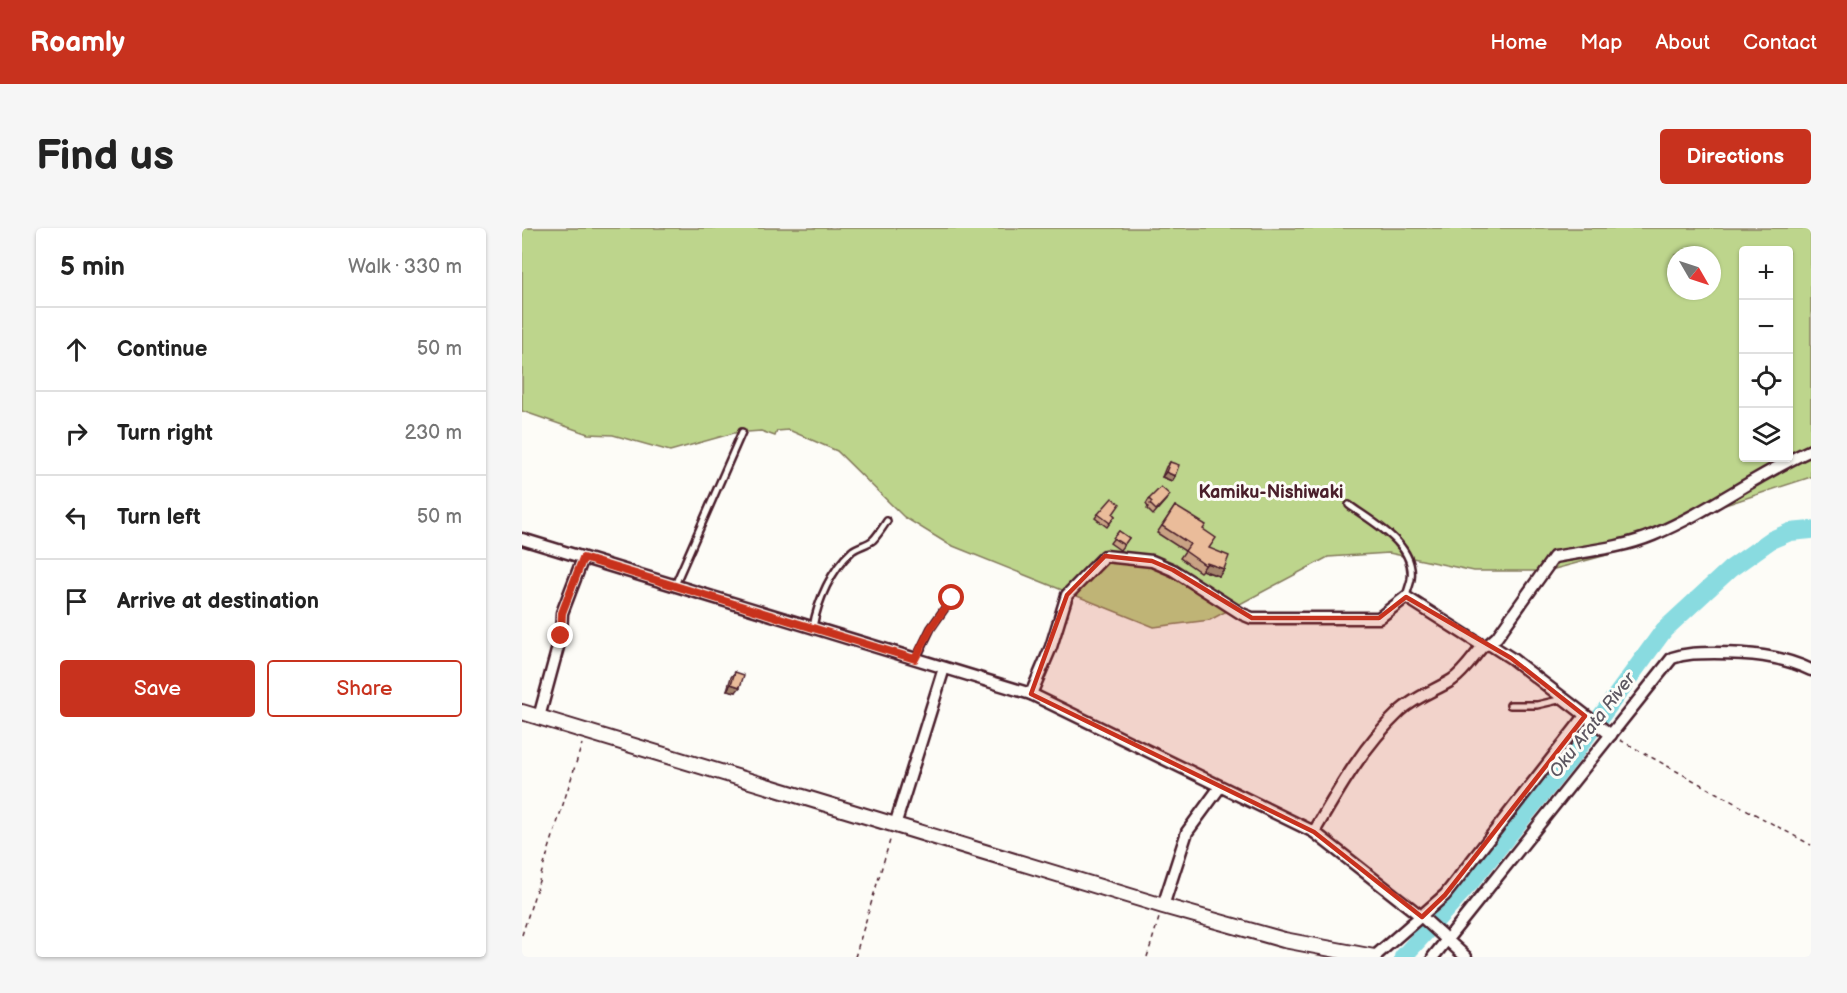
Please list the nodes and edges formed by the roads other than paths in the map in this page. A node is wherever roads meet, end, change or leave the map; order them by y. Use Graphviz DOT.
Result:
graph roads {
  1 [pos="742,432"];
  2 [pos="1811,450"];
  3 [pos="1349,505"];
  4 [pos="887,521"];
  5 [pos="522,539"];
  6 [pos="583,558"];
  7 [pos="675,585"];
  8 [pos="1406,597"];
  9 [pos="952,598"];
  10 [pos="813,628"];
  11 [pos="1486,645"];
  12 [pos="915,659"];
  13 [pos="944,668"];
  14 [pos="1811,670"];
  15 [pos="1030,694"];
  16 [pos="1563,699"];
  17 [pos="1509,705"];
  18 [pos="522,712"];
  19 [pos="539,717"];
  20 [pos="1586,717"];
  21 [pos="1610,734"];
  22 [pos="1220,787"];
  23 [pos="895,825"];
  24 [pos="1314,832"];
  25 [pos="1163,906"];
  26 [pos="1424,919"];
  27 [pos="1444,938"];
  28 [pos="1374,957"];
  29 [pos="1433,957"];
  30 [pos="1466,957"];
  1 -- 7 [label="lane"];
  2 -- 11 [label="street"];
  3 -- 8 [label="lane"];
  4 -- 10 [label="lane"];
  5 -- 6 [label="street"];
  6 -- 7 [label="street"];
  6 -- 19 [label="street"];
  7 -- 10 [label="street"];
  8 -- 11 [label="street"];
  8 -- 15 [label="street"];
  9 -- 12 [label="lane"];
  10 -- 12 [label="street"];
  11 -- 16 [label="street"];
  11 -- 24 [label="street"];
  12 -- 13 [label="street"];
  13 -- 15 [label="street"];
  13 -- 23 [label="street"];
  14 -- 21 [label="street"];
  15 -- 22 [label="street"];
  16 -- 17 [label="lane"];
  16 -- 20 [label="street"];
  18 -- 19 [label="street"];
  19 -- 23 [label="street"];
  20 -- 21 [label="street"];
  20 -- 26 [label="street"];
  21 -- 27 [label="street"];
  22 -- 24 [label="street"];
  22 -- 25 [label="street"];
  23 -- 25 [label="street"];
  24 -- 26 [label="street"];
  25 -- 28 [label="street"];
  26 -- 27 [label="street"];
  26 -- 28 [label="street"];
  27 -- 29 [label="street"];
  27 -- 30 [label="street"];
}
